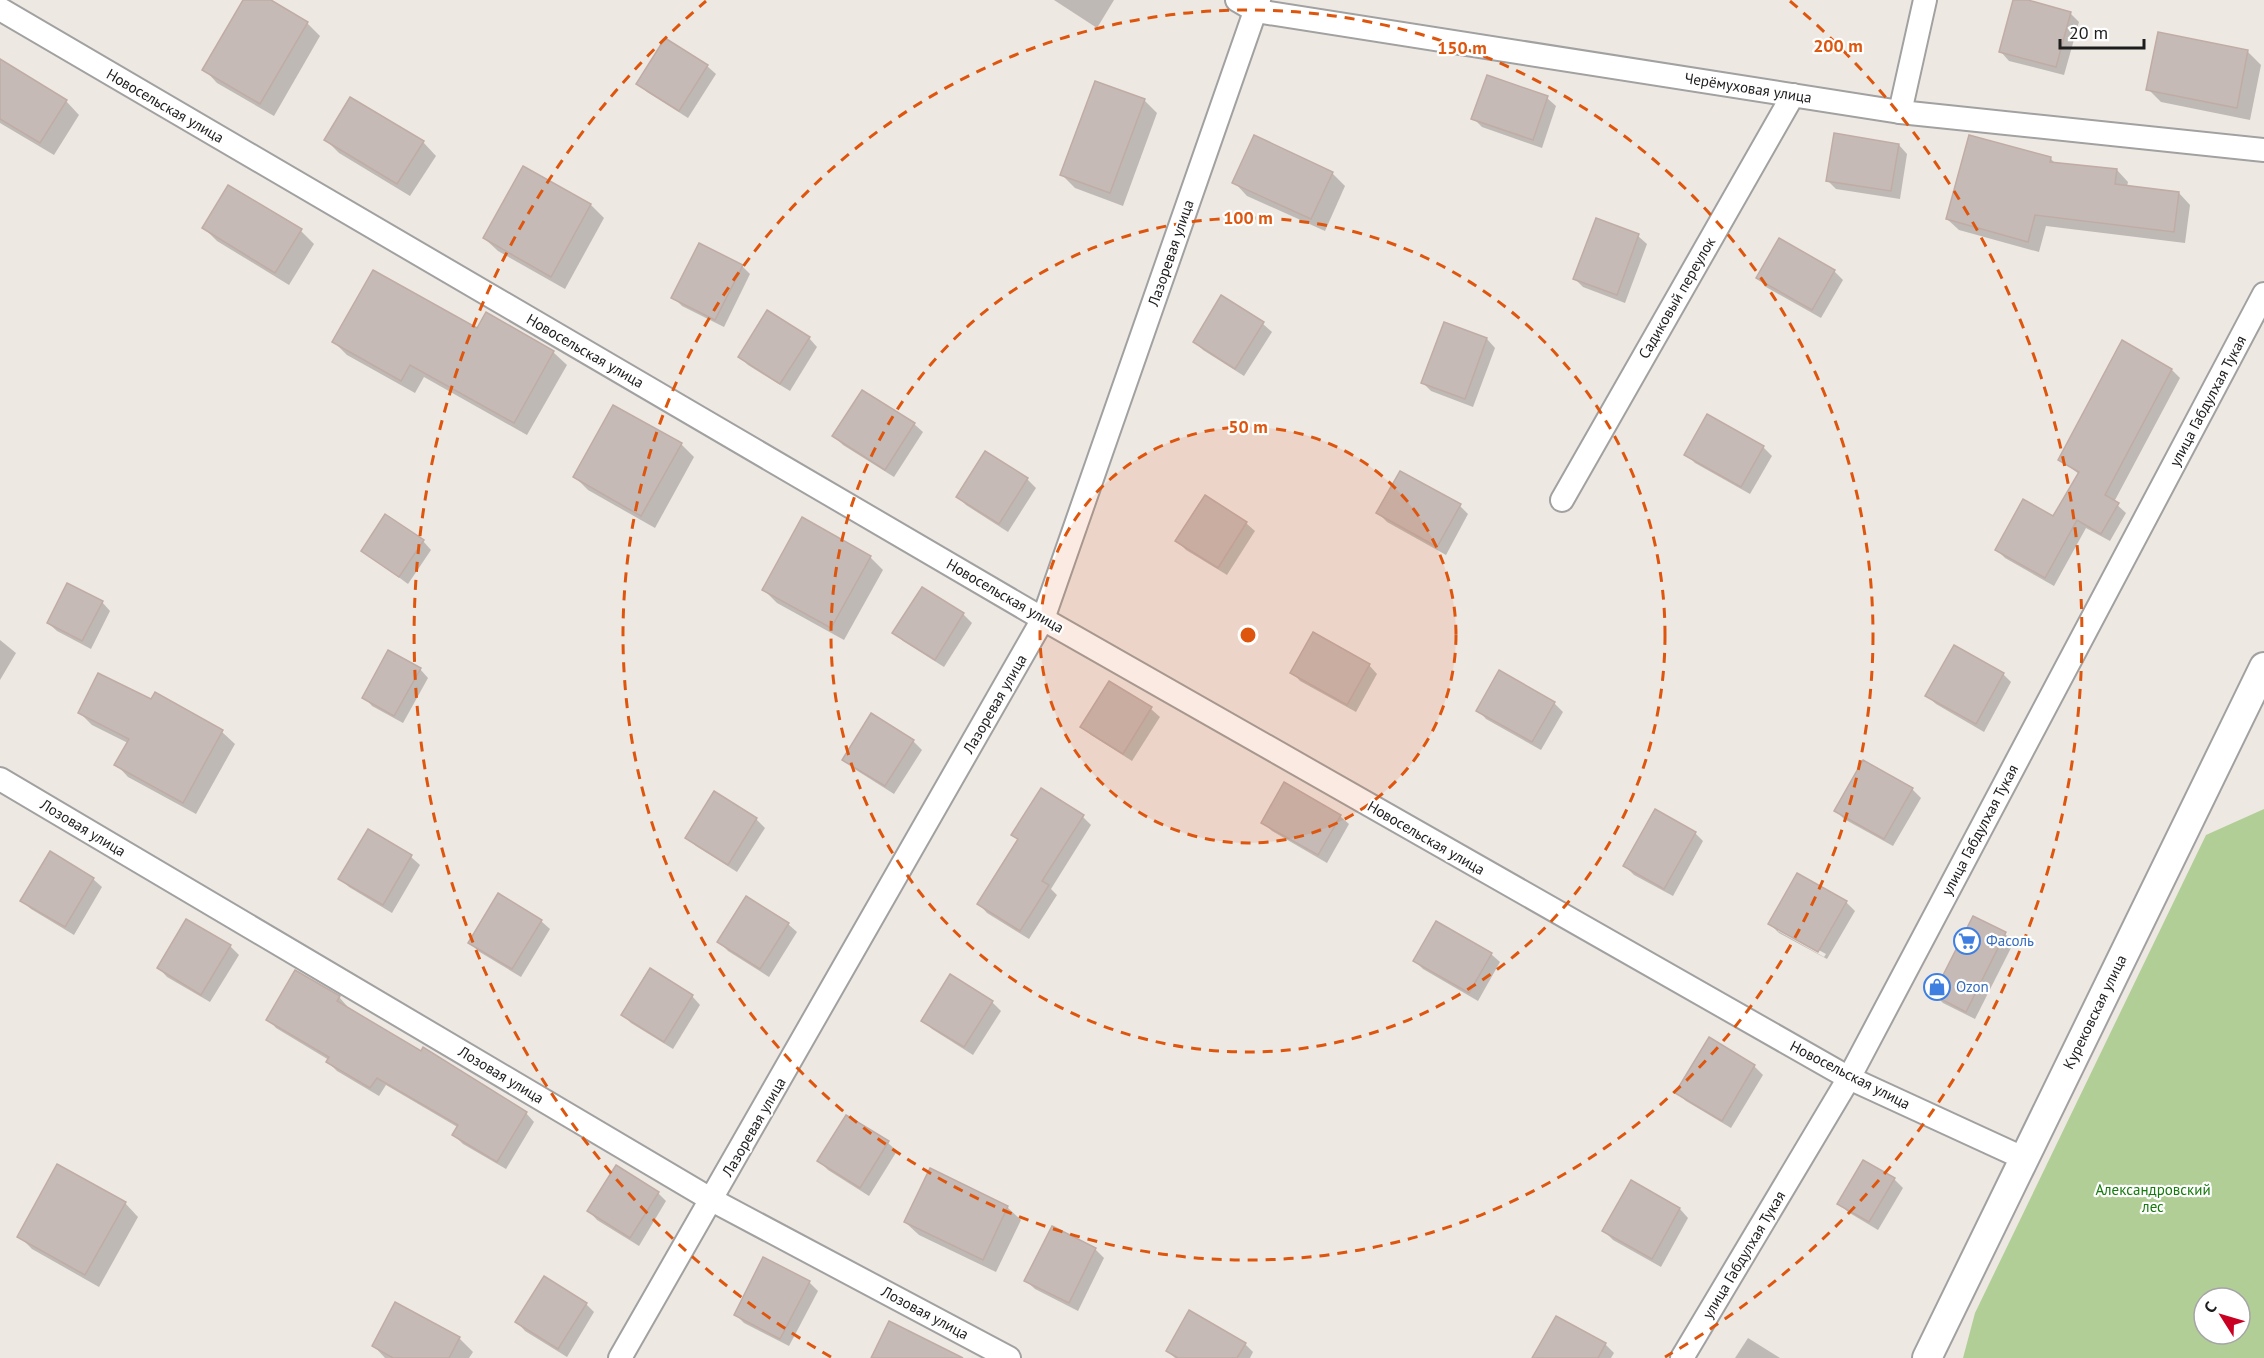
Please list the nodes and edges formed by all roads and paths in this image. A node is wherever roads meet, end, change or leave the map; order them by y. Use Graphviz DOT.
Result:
graph roads {
  1 [pos="1925,0"];
  2 [pos="1251,4"];
  3 [pos="0,9"];
  4 [pos="1793,95"];
  5 [pos="1900,112"];
  6 [pos="2264,150"];
  7 [pos="2264,294"];
  8 [pos="1562,500"];
  9 [pos="1043,619"];
  10 [pos="2264,667"];
  11 [pos="0,779"];
  12 [pos="1849,1078"];
  13 [pos="2023,1158"];
  14 [pos="712,1200"];
  15 [pos="620,1358"];
  16 [pos="1009,1358"];
  17 [pos="1682,1358"];
  18 [pos="1928,1358"];
  1 -- 5 [label="street"];
  2 -- 4 [label="street, Черёмуховая улица"];
  2 -- 9 [label="street, Лазоревая улица"];
  3 -- 9 [label="street, Новосельская улица"];
  4 -- 5 [label="street, Черёмуховая улица"];
  4 -- 8 [label="street, Садиковый переулок"];
  5 -- 6 [label="street, Черёмуховая улица"];
  7 -- 12 [label="street, улица Габдулхая Тукая"];
  9 -- 12 [label="street, Новосельская улица"];
  9 -- 14 [label="street, Лазоревая улица"];
  10 -- 13 [label="street, Курековская улица"];
  11 -- 14 [label="street, Лозовая улица"];
  12 -- 13 [label="street, Новосельская улица"];
  12 -- 17 [label="street, улица Габдулхая Тукая"];
  13 -- 18 [label="street, Курековская улица"];
  14 -- 15 [label="street, Лазоревая улица"];
  14 -- 16 [label="street, Лозовая улица"];
}
